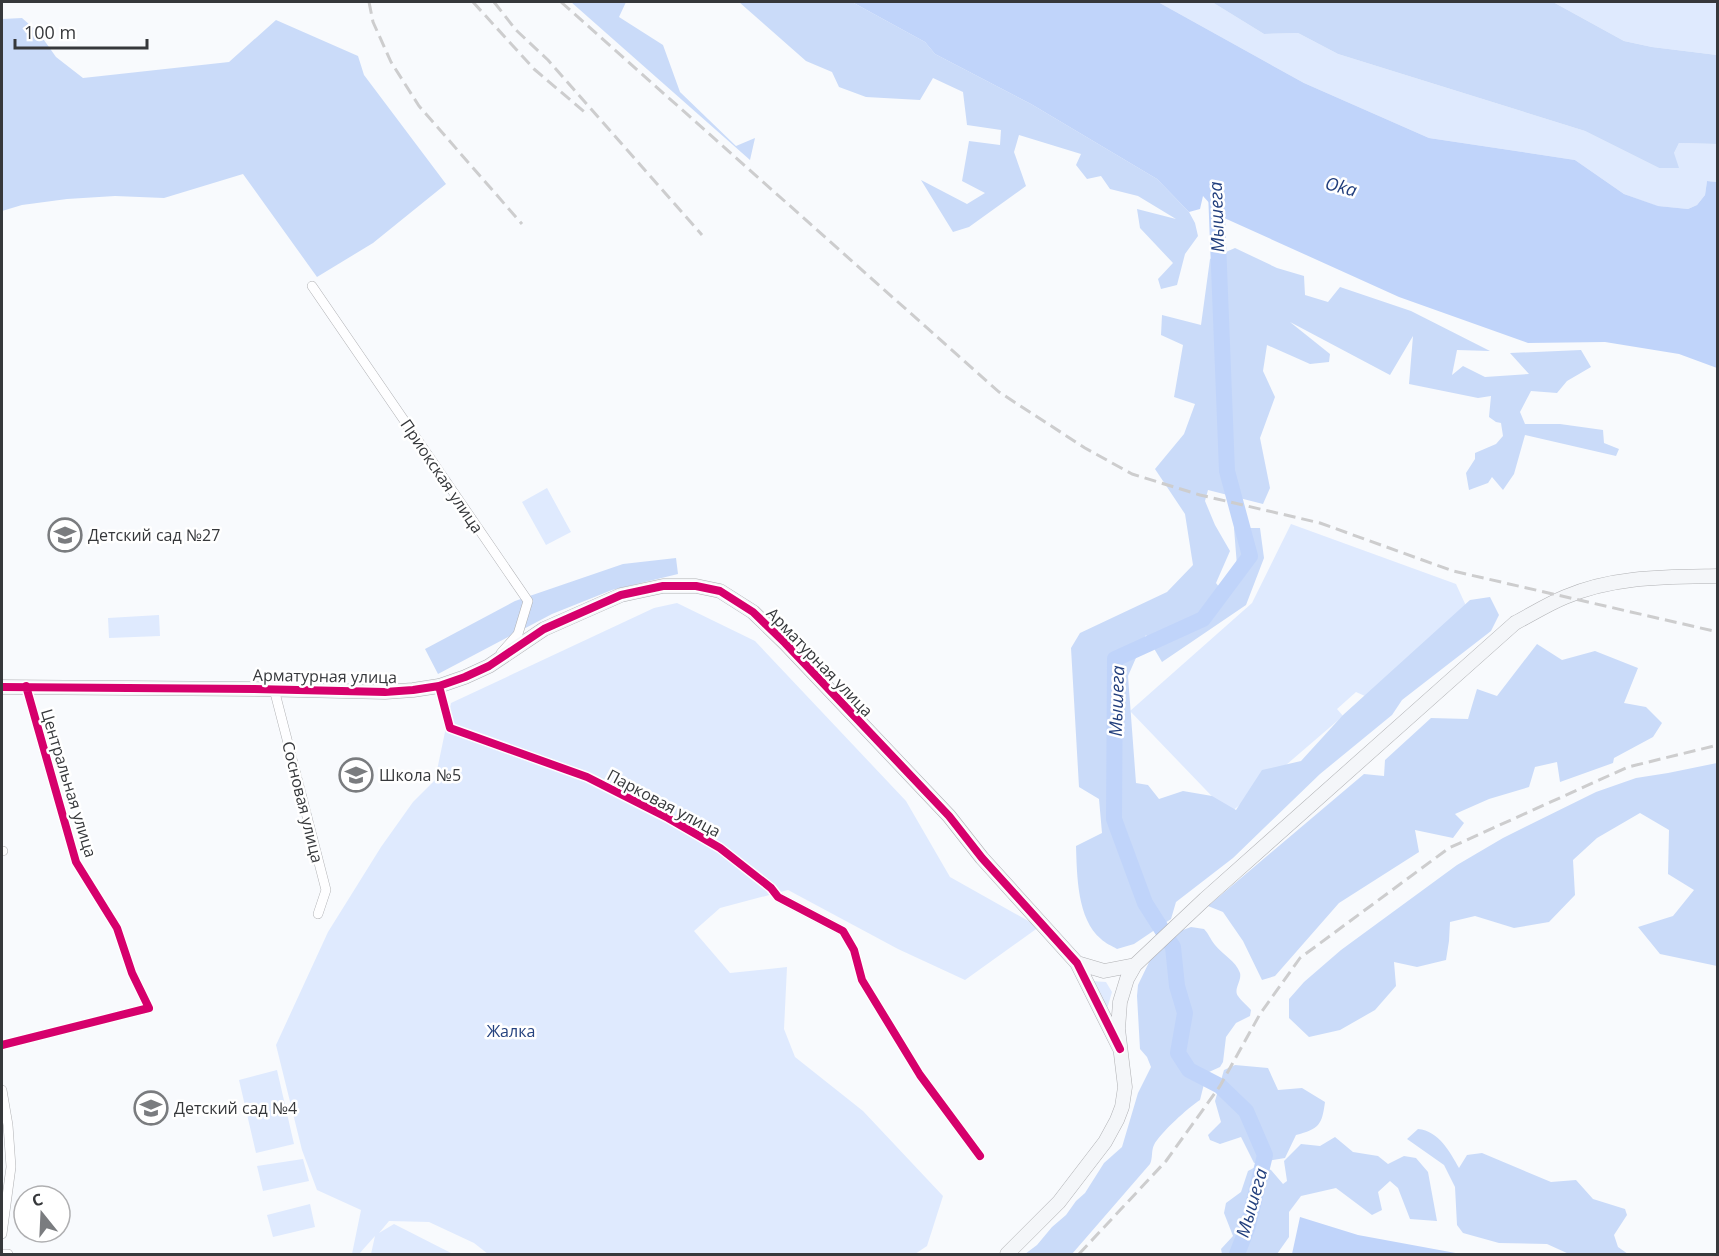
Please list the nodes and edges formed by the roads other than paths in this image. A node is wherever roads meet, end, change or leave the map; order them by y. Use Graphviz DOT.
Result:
graph roads {
  1 [pos="312,286"];
  2 [pos="1718,576"];
  3 [pos="489,666"];
  4 [pos="439,686"];
  5 [pos="2,687"];
  6 [pos="26,687"];
  7 [pos="274,689"];
  8 [pos="318,914"];
  9 [pos="1077,963"];
  10 [pos="1135,965"];
  11 [pos="2,1045"];
  12 [pos="1120,1048"];
  13 [pos="2,1090"];
  14 [pos="980,1156"];
  15 [pos="2,1234"];
  16 [pos="2,1254"];
  17 [pos="8,1254"];
  18 [pos="1007,1254"];
  1 -- 3 [label="street, Приокская улица"];
  2 -- 10 [label="street"];
  3 -- 4 [label="street, Арматурная улица"];
  3 -- 9 [label="street, Арматурная улица"];
  4 -- 7 [label="street, Арматурная улица"];
  4 -- 14 [label="street, Парковая улица"];
  5 -- 6 [label="street, Арматурная улица"];
  6 -- 7 [label="street, Арматурная улица"];
  6 -- 11 [label="street, Центральная улица"];
  7 -- 8 [label="street, Сосновая улица"];
  9 -- 10 [label="street"];
  9 -- 12 [label="street, Арматурная улица"];
  10 -- 12 [label="street"];
  12 -- 18 [label="street"];
  13 -- 15 [label="street"];
  16 -- 17 [label="street"];
}
